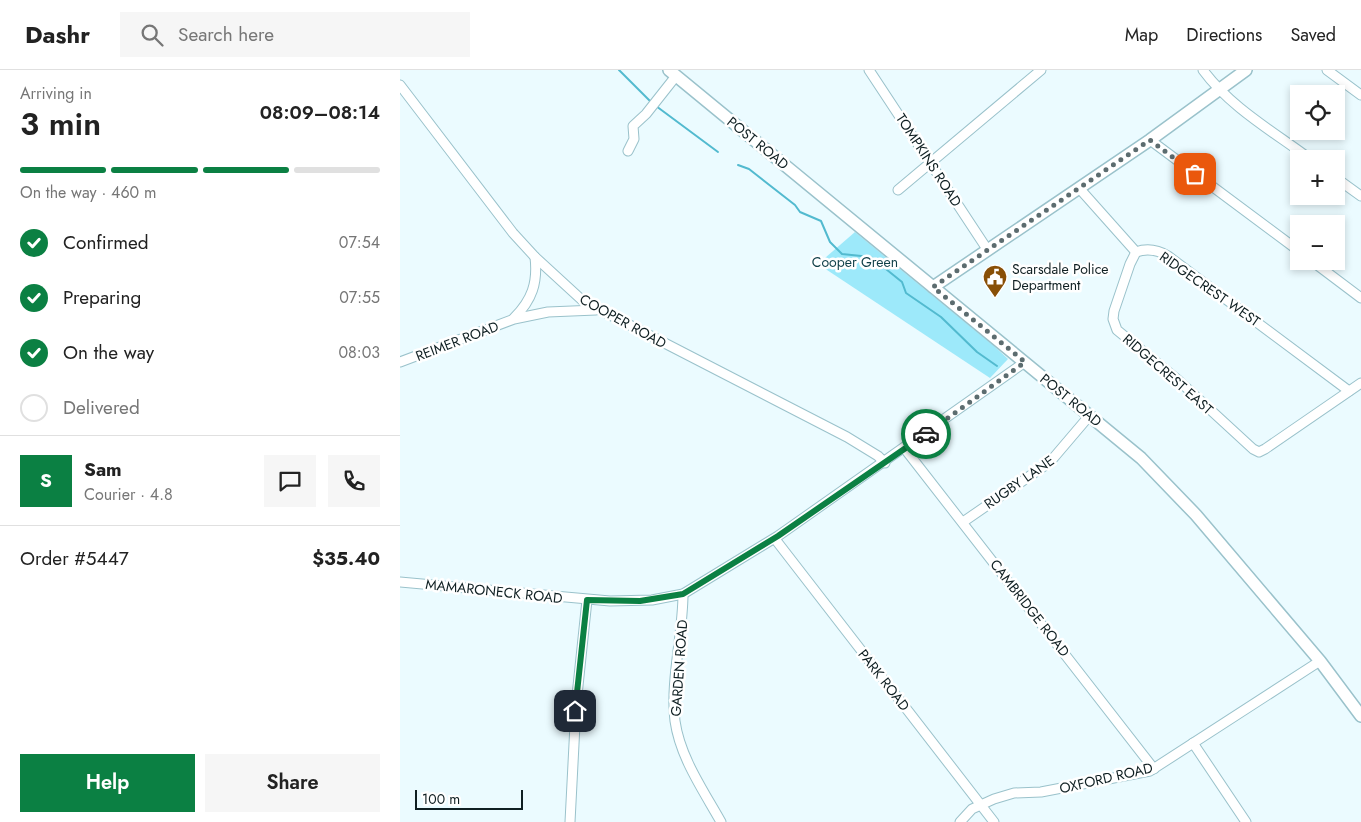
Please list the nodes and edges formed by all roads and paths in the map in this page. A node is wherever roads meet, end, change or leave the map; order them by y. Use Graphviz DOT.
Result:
graph roads {
  1 [pos="870,70"];
  2 [pos="1041,70"];
  3 [pos="1203,70"];
  4 [pos="1246,70"];
  5 [pos="1327,70"];
  6 [pos="672,73"];
  7 [pos="400,85"];
  8 [pos="1220,89"];
  9 [pos="1361,96"];
  10 [pos="1150,140"];
  11 [pos="1298,150"];
  12 [pos="628,151"];
  13 [pos="931,163"];
  14 [pos="1345,184"];
  15 [pos="1079,188"];
  16 [pos="898,190"];
  17 [pos="1361,196"];
  18 [pos="1290,244"];
  19 [pos="987,249"];
  20 [pos="1136,252"];
  21 [pos="535,257"];
  22 [pos="1324,270"];
  23 [pos="933,287"];
  24 [pos="1361,298"];
  25 [pos="596,310"];
  26 [pos="514,319"];
  27 [pos="400,362"];
  28 [pos="1025,362"];
  29 [pos="1361,383"];
  30 [pos="1349,391"];
  31 [pos="1090,416"];
  32 [pos="905,449"];
  33 [pos="885,463"];
  34 [pos="962,522"];
  35 [pos="775,539"];
  36 [pos="400,582"];
  37 [pos="683,594"];
  38 [pos="587,600"];
  39 [pos="1320,661"];
  40 [pos="1361,716"];
  41 [pos="1193,743"];
  42 [pos="1154,768"];
  43 [pos="980,804"];
  44 [pos="570,822"];
  45 [pos="721,822"];
  46 [pos="960,822"];
  47 [pos="994,822"];
  48 [pos="1246,822"];
  1 -- 13 [label="street, TOMPKINS ROAD"];
  2 -- 13 [label="street"];
  3 -- 8 [label="street"];
  4 -- 8 [label="main road"];
  5 -- 9 [label="street"];
  6 -- 12 [label="street"];
  6 -- 23 [label="main road, POST ROAD"];
  7 -- 21 [label="street, COOPER ROAD"];
  8 -- 10 [label="main road"];
  8 -- 11 [label="street"];
  10 -- 15 [label="main road"];
  10 -- 18 [label="street"];
  13 -- 16 [label="street"];
  13 -- 19 [label="street, TOMPKINS ROAD"];
  14 -- 17 [label="street"];
  15 -- 19 [label="main road"];
  15 -- 20 [label="street"];
  19 -- 23 [label="main road"];
  20 -- 30 [label="street, RIDGECREST WEST"];
  20 -- 30 [label="street, RIDGECREST EAST"];
  21 -- 25 [label="street, COOPER ROAD"];
  21 -- 26 [label="street, REIMER ROAD"];
  22 -- 24 [label="street"];
  23 -- 28 [label="main road, POST ROAD"];
  25 -- 26 [label="street, REIMER ROAD"];
  25 -- 33 [label="street, COOPER ROAD"];
  26 -- 27 [label="street, REIMER ROAD"];
  28 -- 31 [label="main road, POST ROAD"];
  28 -- 32 [label="street, MAMARONECK ROAD"];
  29 -- 30 [label="street"];
  31 -- 34 [label="street, RUGBY LANE"];
  31 -- 39 [label="main road, POST ROAD"];
  32 -- 33 [label="street, MAMARONECK ROAD"];
  32 -- 34 [label="street, CAMBRIDGE ROAD"];
  33 -- 35 [label="street, MAMARONECK ROAD"];
  34 -- 42 [label="street, CAMBRIDGE ROAD"];
  35 -- 37 [label="street, MAMARONECK ROAD"];
  35 -- 43 [label="street, PARK ROAD"];
  36 -- 38 [label="street, MAMARONECK ROAD"];
  37 -- 38 [label="street, MAMARONECK ROAD"];
  37 -- 45 [label="street, GARDEN ROAD"];
  38 -- 44 [label="street"];
  39 -- 40 [label="main road, POST ROAD"];
  39 -- 41 [label="street, OXFORD ROAD"];
  41 -- 42 [label="street, OXFORD ROAD"];
  41 -- 48 [label="street"];
  42 -- 43 [label="street, OXFORD ROAD"];
  43 -- 46 [label="street, OXFORD ROAD"];
  43 -- 47 [label="street, PARK ROAD"];
}
